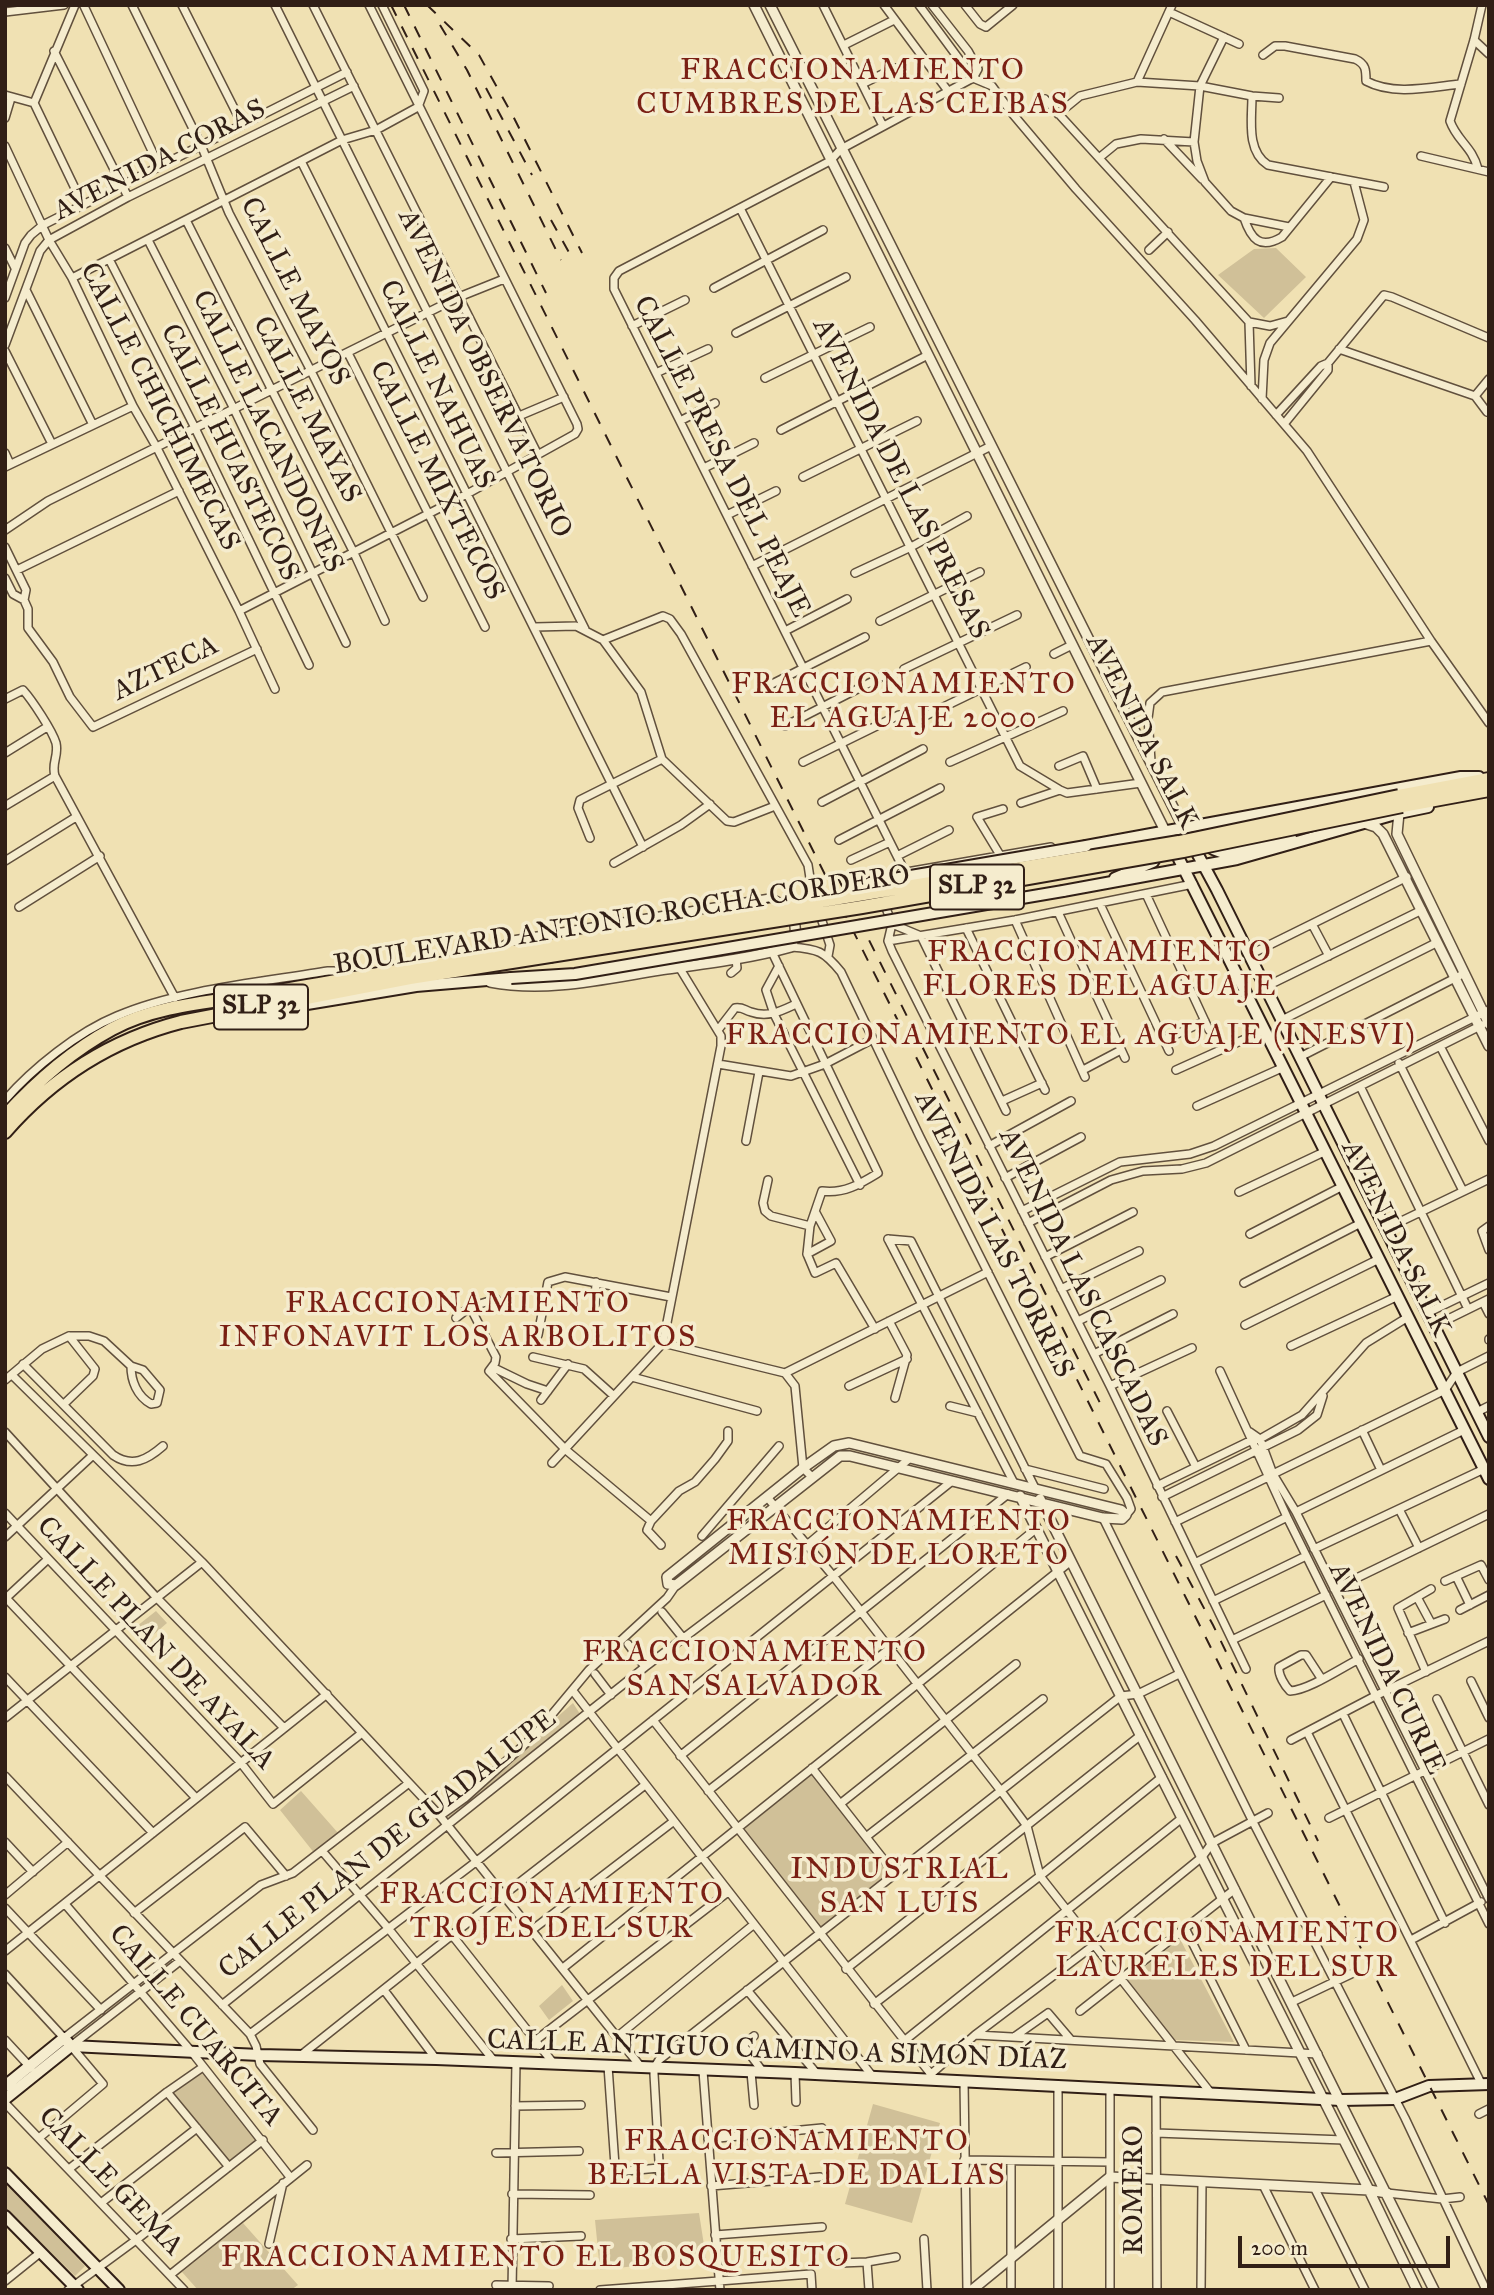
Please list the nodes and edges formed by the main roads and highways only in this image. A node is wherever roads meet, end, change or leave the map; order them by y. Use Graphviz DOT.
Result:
graph roads {
  1 [pos="1489,778"];
  2 [pos="1489,792"];
  3 [pos="1400,805"];
  4 [pos="1244,816"];
  5 [pos="1183,827"];
  6 [pos="1165,831"];
  7 [pos="1329,833"];
  8 [pos="1136,836"];
  9 [pos="1204,865"];
  10 [pos="1185,869"];
  11 [pos="1103,884"];
  12 [pos="851,895"];
  13 [pos="1243,943"];
  14 [pos="550,951"];
  15 [pos="1227,952"];
  16 [pos="285,1002"];
  17 [pos="5,1116"];
  18 [pos="5,1132"];
  19 [pos="1489,1437"];
  20 [pos="1486,1474"];
  21 [pos="33,2070"];
  22 [pos="1485,2084"];
  23 [pos="5,2086"];
  24 [pos="5,2101"];
  25 [pos="5,2173"];
  26 [pos="6,2218"];
  27 [pos="73,2288"];
  28 [pos="119,2290"];
  1 -- 3 [label="highway, SLP 32"];
  1 -- 4 [label="main road, BOULEVARD ANTONIO ROCHA CORDERO"];
  2 -- 3 [label="highway, SLP 32"];
  3 -- 7 [label="main road"];
  3 -- 12 [label="highway, BOULEVARD ANTONIO ROCHA CORDERO / SLP 32, bridge"];
  3 -- 14 [label="highway, BOULEVARD ANTONIO ROCHA CORDERO / SLP 32, bridge"];
  4 -- 5 [label="main road, BOULEVARD ANTONIO ROCHA CORDERO"];
  4 -- 7 [label="main road"];
  5 -- 6 [label="main road, BOULEVARD ANTONIO ROCHA CORDERO"];
  5 -- 9 [label="main road, AVENIDA SALK"];
  6 -- 8 [label="main road, BOULEVARD ANTONIO ROCHA CORDERO"];
  6 -- 10 [label="main road, AVENIDA SALK"];
  7 -- 9 [label="main road"];
  8 -- 11 [label="main road"];
  8 -- 12 [label="main road, BOULEVARD ANTONIO ROCHA CORDERO, bridge"];
  9 -- 10 [label="main road"];
  9 -- 13 [label="main road, AVENIDA SALK"];
  10 -- 11 [label="main road"];
  10 -- 15 [label="main road, AVENIDA SALK"];
  11 -- 16 [label="main road, bridge"];
  12 -- 14 [label="highway, BOULEVARD ANTONIO ROCHA CORDERO / SLP 32, bridge"];
  13 -- 15 [label="main road"];
  13 -- 19 [label="main road, AVENIDA SALK"];
  14 -- 16 [label="highway, BOULEVARD ANTONIO ROCHA CORDERO / SLP 32"];
  14 -- 17 [label="highway, BOULEVARD ANTONIO ROCHA CORDERO / SLP 32"];
  15 -- 20 [label="main road, AVENIDA SALK"];
  16 -- 18 [label="highway, BOULEVARD ANTONIO ROCHA CORDERO / SLP 32"];
  21 -- 22 [label="main road, CALLE ANTIGUO CAMINO A SIMÓN DÍAZ"];
  21 -- 23 [label="main road"];
  21 -- 24 [label="main road"];
  25 -- 28 [label="main road"];
  26 -- 27 [label="main road"];
}
